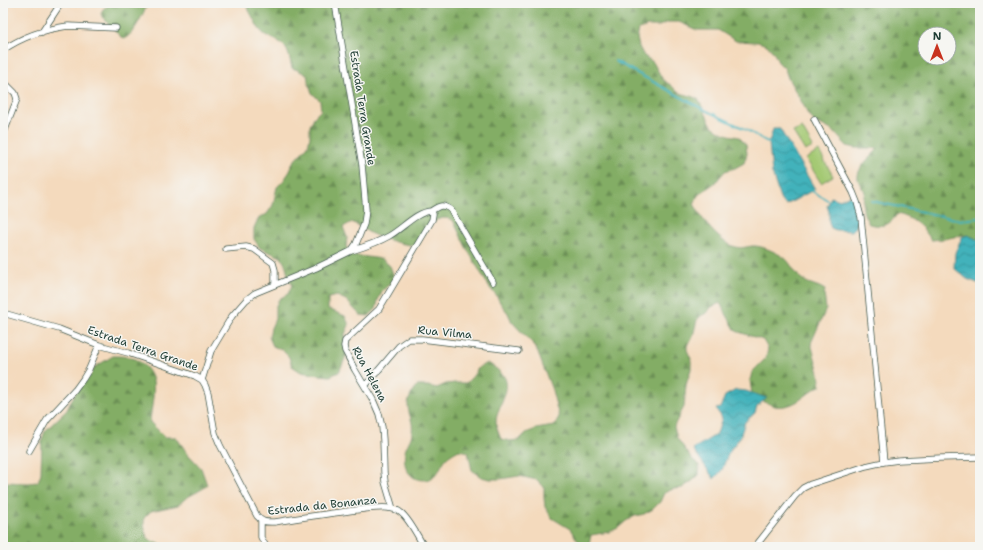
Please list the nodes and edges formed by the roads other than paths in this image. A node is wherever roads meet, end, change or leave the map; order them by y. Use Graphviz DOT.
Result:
graph roads {
  1 [pos="61,3"];
  2 [pos="335,3"];
  3 [pos="116,28"];
  4 [pos="42,32"];
  5 [pos="3,50"];
  6 [pos="3,81"];
  7 [pos="814,119"];
  8 [pos="3,134"];
  9 [pos="431,211"];
  10 [pos="226,249"];
  11 [pos="350,251"];
  12 [pos="493,282"];
  13 [pos="275,284"];
  14 [pos="3,313"];
  15 [pos="99,345"];
  16 [pos="519,351"];
  17 [pos="202,380"];
  18 [pos="365,386"];
  19 [pos="29,452"];
  20 [pos="980,457"];
  21 [pos="884,462"];
  22 [pos="393,509"];
  23 [pos="261,521"];
  24 [pos="423,546"];
  25 [pos="266,547"];
  26 [pos="416,547"];
  27 [pos="755,547"];
  1 -- 4 [label="street"];
  2 -- 11 [label="street, Estrada Terra Grande"];
  3 -- 4 [label="street"];
  4 -- 5 [label="street"];
  6 -- 8 [label="street"];
  7 -- 21 [label="street"];
  9 -- 11 [label="street"];
  9 -- 12 [label="street"];
  9 -- 18 [label="street, Rua Helena"];
  10 -- 13 [label="street"];
  11 -- 13 [label="street, Estrada Terra Grande"];
  13 -- 17 [label="street, Estrada Terra Grande"];
  14 -- 15 [label="street, Estrada Terra Grande"];
  15 -- 17 [label="street, Estrada Terra Grande"];
  15 -- 19 [label="street"];
  16 -- 18 [label="street, Rua Vilma"];
  17 -- 23 [label="street, Estrada da Bonanza"];
  18 -- 22 [label="street, Rua Helena"];
  20 -- 21 [label="street"];
  21 -- 27 [label="street"];
  22 -- 23 [label="street, Estrada da Bonanza"];
  22 -- 24 [label="street"];
  23 -- 25 [label="street"];
  24 -- 26 [label="street"];
}
